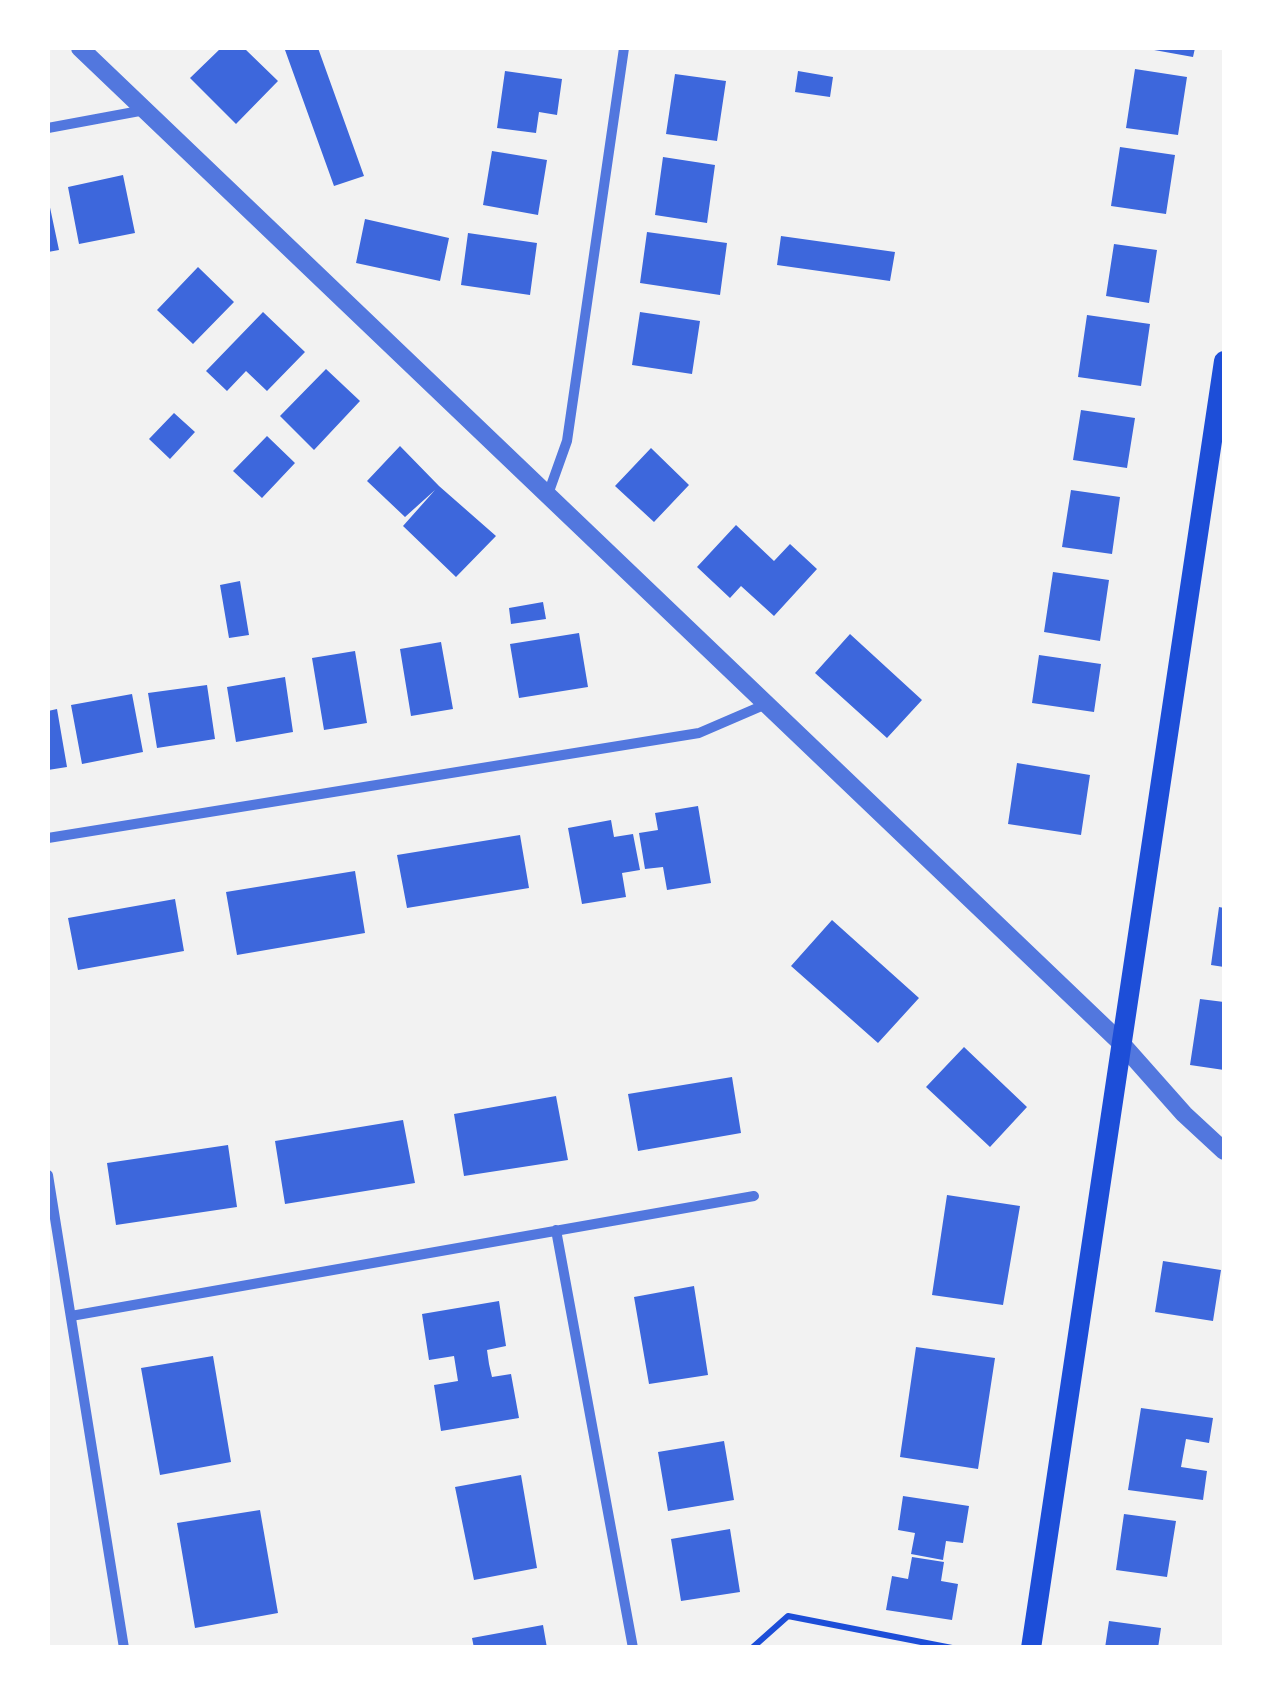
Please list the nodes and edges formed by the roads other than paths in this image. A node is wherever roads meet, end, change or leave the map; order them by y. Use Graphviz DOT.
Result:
graph roads {
  1 [pos="80,48"];
  2 [pos="624,48"];
  3 [pos="146,109"];
  4 [pos="48,128"];
  5 [pos="1224,361"];
  6 [pos="547,496"];
  7 [pos="764,705"];
  8 [pos="48,838"];
  9 [pos="1121,1043"];
  10 [pos="1224,1151"];
  11 [pos="48,1175"];
  12 [pos="754,1196"];
  13 [pos="556,1230"];
  14 [pos="71,1316"];
  15 [pos="124,1648"];
  16 [pos="633,1648"];
  17 [pos="1031,1648"];
  1 -- 3 [label="street"];
  2 -- 6 [label="street"];
  3 -- 4 [label="street"];
  3 -- 6 [label="street"];
  5 -- 9 [label="main road"];
  6 -- 7 [label="street"];
  7 -- 8 [label="street"];
  7 -- 9 [label="street"];
  9 -- 10 [label="street"];
  9 -- 17 [label="main road"];
  11 -- 14 [label="street"];
  12 -- 13 [label="street"];
  13 -- 14 [label="street"];
  13 -- 16 [label="street"];
  14 -- 15 [label="street"];
}
